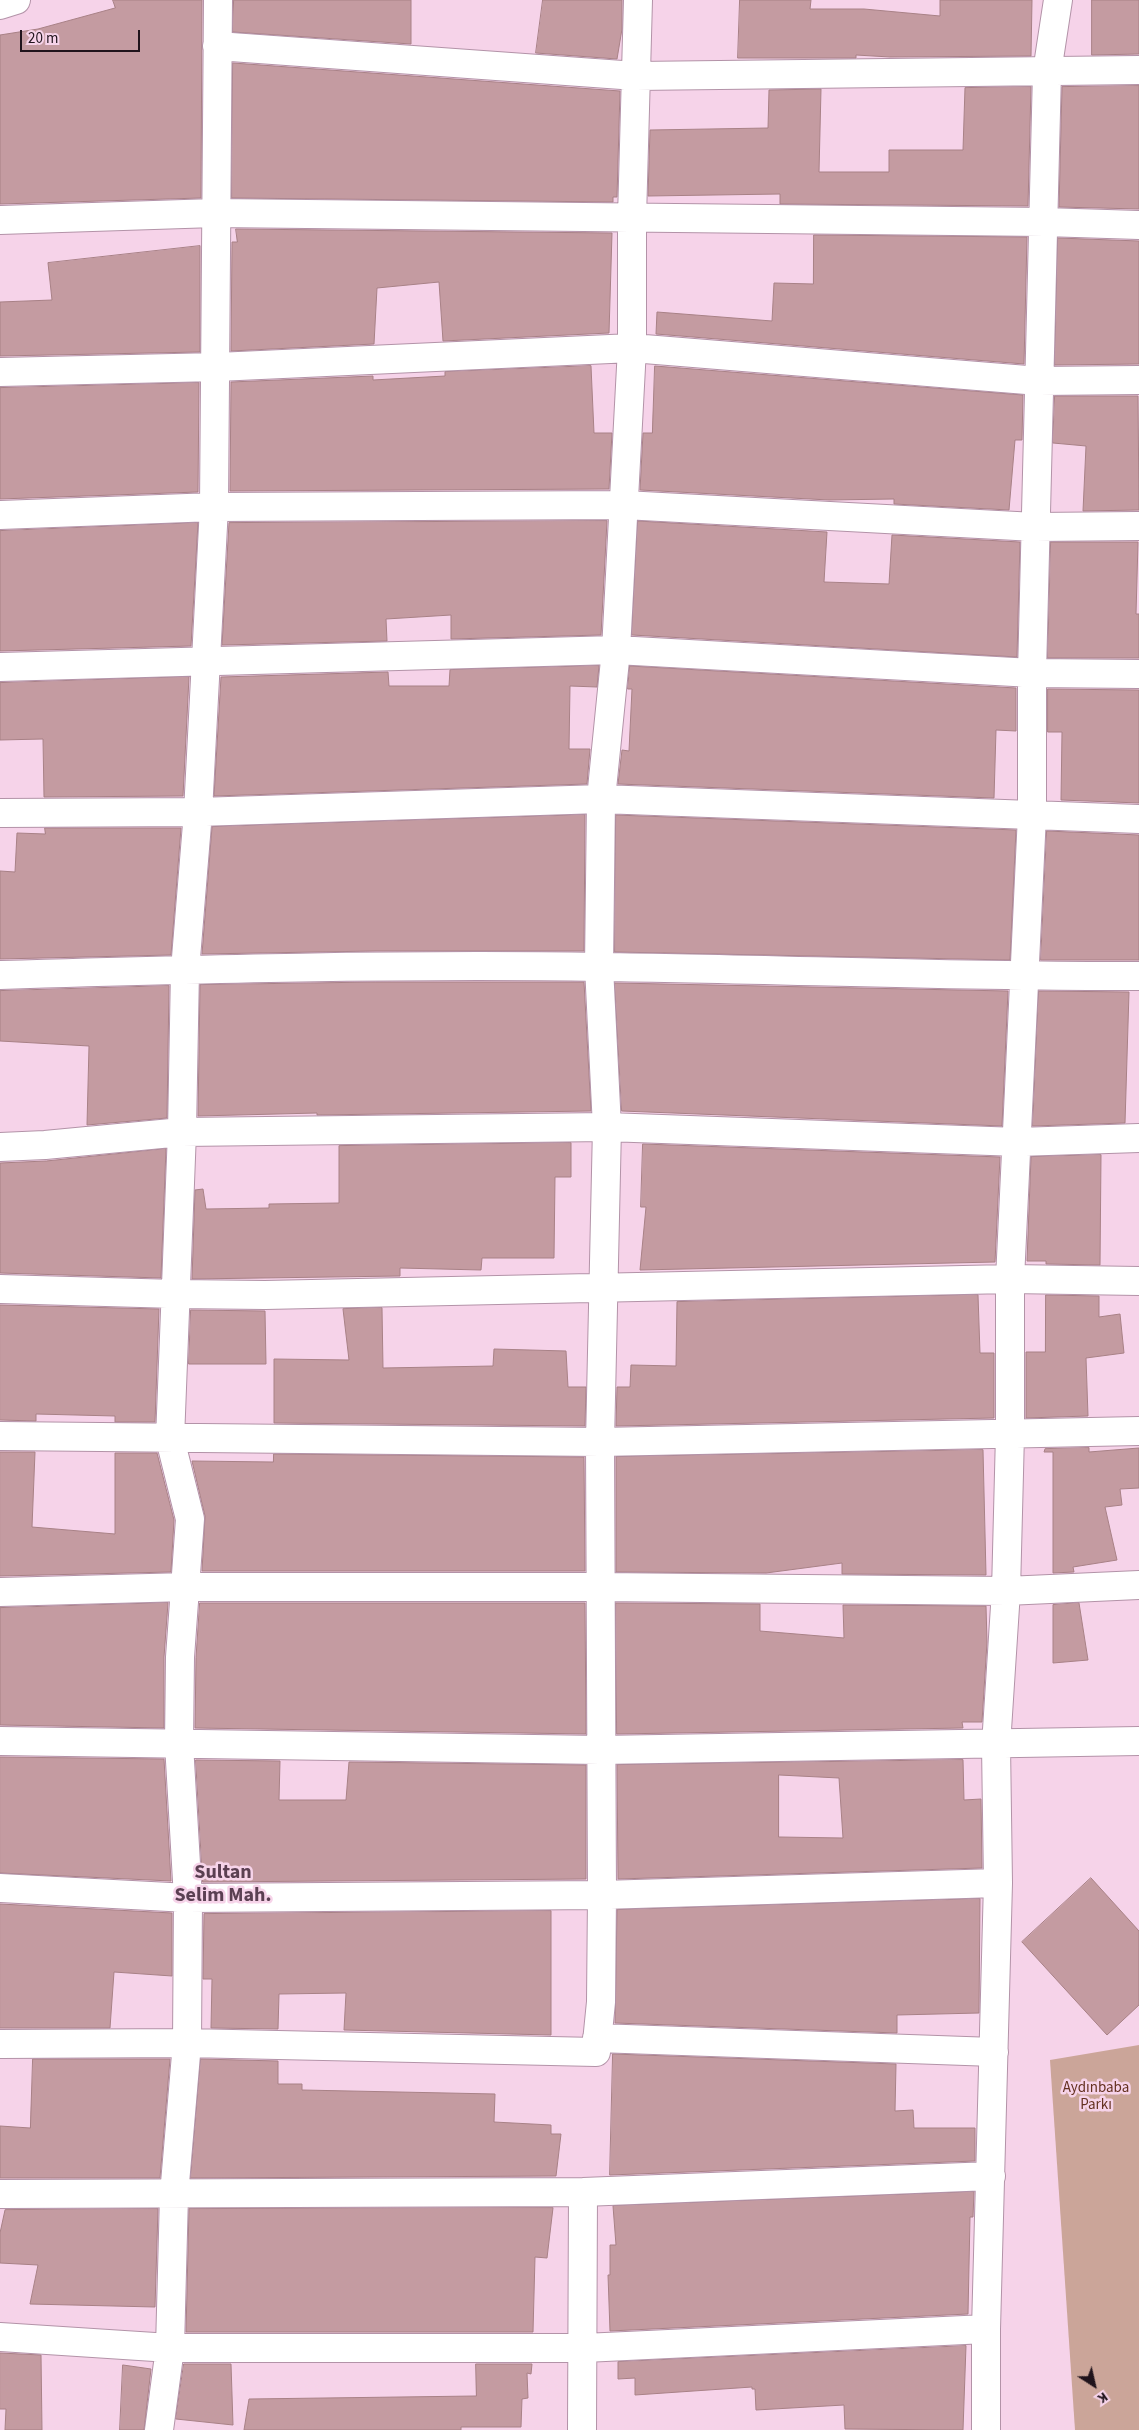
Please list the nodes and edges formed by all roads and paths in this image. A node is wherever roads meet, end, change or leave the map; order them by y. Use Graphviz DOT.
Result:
graph roads {
  1 [pos="16,0"];
  2 [pos="218,0"];
  3 [pos="638,0"];
  4 [pos="1058,0"];
  5 [pos="0,5"];
  6 [pos="217,46"];
  7 [pos="1139,70"];
  8 [pos="1047,72"];
  9 [pos="636,76"];
  10 [pos="215,213"];
  11 [pos="632,218"];
  12 [pos="0,220"];
  13 [pos="1044,222"];
  14 [pos="1139,225"];
  15 [pos="632,348"];
  16 [pos="217,367"];
  17 [pos="0,372"];
  18 [pos="1139,380"];
  19 [pos="1039,381"];
  20 [pos="624,505"];
  21 [pos="214,507"];
  22 [pos="0,515"];
  23 [pos="1139,526"];
  24 [pos="1035,527"];
  25 [pos="616,650"];
  26 [pos="207,660"];
  27 [pos="0,667"];
  28 [pos="1032,673"];
  29 [pos="1139,674"];
  30 [pos="601,799"];
  31 [pos="198,812"];
  32 [pos="0,813"];
  33 [pos="1032,815"];
  34 [pos="1139,819"];
  35 [pos="599,967"];
  36 [pos="186,970"];
  37 [pos="0,975"];
  38 [pos="1023,976"];
  39 [pos="1139,976"];
  40 [pos="607,1127"];
  41 [pos="182,1132"];
  42 [pos="1139,1138"];
  43 [pos="1018,1142"];
  44 [pos="0,1147"];
  45 [pos="1010,1279"];
  46 [pos="1139,1281"];
  47 [pos="604,1286"];
  48 [pos="0,1289"];
  49 [pos="176,1294"];
  50 [pos="1139,1431"];
  51 [pos="1010,1434"];
  52 [pos="0,1436"];
  53 [pos="170,1440"];
  54 [pos="600,1442"];
  55 [pos="1139,1585"];
  56 [pos="187,1587"];
  57 [pos="600,1587"];
  58 [pos="1006,1591"];
  59 [pos="0,1592"];
  60 [pos="0,1741"];
  61 [pos="1139,1741"];
  62 [pos="179,1744"];
  63 [pos="996,1744"];
  64 [pos="600,1750"];
  65 [pos="998,1882"];
  66 [pos="0,1888"];
  67 [pos="602,1895"];
  68 [pos="188,1898"];
  69 [pos="597,2038"];
  70 [pos="186,2043"];
  71 [pos="0,2044"];
  72 [pos="994,2052"];
  73 [pos="991,2176"];
  74 [pos="583,2192"];
  75 [pos="0,2194"];
  76 [pos="174,2195"];
  77 [pos="986,2329"];
  78 [pos="0,2337"];
  79 [pos="170,2348"];
  80 [pos="584,2348"];
  81 [pos="159,2430"];
  82 [pos="582,2430"];
  83 [pos="986,2430"];
  1 -- 5 [label="street"];
  2 -- 6 [label="street"];
  3 -- 9 [label="street"];
  4 -- 8 [label="street"];
  6 -- 9 [label="street"];
  6 -- 10 [label="street"];
  7 -- 8 [label="street"];
  8 -- 9 [label="street"];
  8 -- 13 [label="street"];
  9 -- 11 [label="street"];
  10 -- 11 [label="street"];
  10 -- 12 [label="street"];
  10 -- 16 [label="street"];
  11 -- 13 [label="street"];
  11 -- 15 [label="street"];
  13 -- 14 [label="street"];
  13 -- 19 [label="street"];
  15 -- 16 [label="street"];
  15 -- 19 [label="street"];
  15 -- 20 [label="street"];
  16 -- 17 [label="street"];
  16 -- 21 [label="street"];
  18 -- 19 [label="street"];
  19 -- 24 [label="street"];
  20 -- 21 [label="street"];
  20 -- 24 [label="street"];
  20 -- 25 [label="street"];
  21 -- 22 [label="street"];
  21 -- 26 [label="street"];
  23 -- 24 [label="street"];
  24 -- 28 [label="street"];
  25 -- 26 [label="street"];
  25 -- 28 [label="street"];
  25 -- 30 [label="street"];
  26 -- 27 [label="street"];
  26 -- 31 [label="street"];
  28 -- 29 [label="street"];
  28 -- 33 [label="street"];
  30 -- 31 [label="street"];
  30 -- 33 [label="street"];
  30 -- 35 [label="street"];
  31 -- 32 [label="street"];
  31 -- 36 [label="street"];
  33 -- 34 [label="street"];
  33 -- 38 [label="street"];
  35 -- 36 [label="street"];
  35 -- 38 [label="street"];
  35 -- 40 [label="street"];
  36 -- 37 [label="street"];
  36 -- 41 [label="street"];
  38 -- 39 [label="street"];
  38 -- 43 [label="street"];
  40 -- 41 [label="street"];
  40 -- 43 [label="street"];
  40 -- 47 [label="street"];
  41 -- 44 [label="street"];
  41 -- 49 [label="street"];
  42 -- 43 [label="street"];
  43 -- 45 [label="street"];
  45 -- 46 [label="street"];
  45 -- 47 [label="street"];
  45 -- 51 [label="street"];
  47 -- 49 [label="street"];
  47 -- 54 [label="street"];
  48 -- 49 [label="street"];
  49 -- 53 [label="street"];
  50 -- 51 [label="street"];
  51 -- 54 [label="street"];
  51 -- 58 [label="street"];
  52 -- 53 [label="street"];
  53 -- 54 [label="street"];
  53 -- 56 [label="street"];
  54 -- 57 [label="street"];
  55 -- 58 [label="street"];
  56 -- 57 [label="street"];
  56 -- 59 [label="street"];
  56 -- 62 [label="street"];
  57 -- 58 [label="street"];
  57 -- 64 [label="street"];
  58 -- 63 [label="street"];
  60 -- 62 [label="street"];
  61 -- 63 [label="street"];
  62 -- 64 [label="street"];
  62 -- 68 [label="street"];
  63 -- 64 [label="street"];
  63 -- 65 [label="street"];
  64 -- 67 [label="street"];
  65 -- 67 [label="street"];
  65 -- 72 [label="street"];
  66 -- 68 [label="street"];
  67 -- 68 [label="street"];
  67 -- 69 [label="street"];
  68 -- 70 [label="street"];
  69 -- 70 [label="street"];
  69 -- 72 [label="street"];
  70 -- 71 [label="street"];
  70 -- 76 [label="street"];
  72 -- 73 [label="street"];
  73 -- 74 [label="street"];
  73 -- 77 [label="street"];
  74 -- 76 [label="street"];
  74 -- 80 [label="street"];
  75 -- 76 [label="street"];
  76 -- 79 [label="street"];
  77 -- 80 [label="street"];
  77 -- 83 [label="street"];
  78 -- 79 [label="street"];
  79 -- 80 [label="street"];
  79 -- 81 [label="street"];
  80 -- 82 [label="street"];
}
